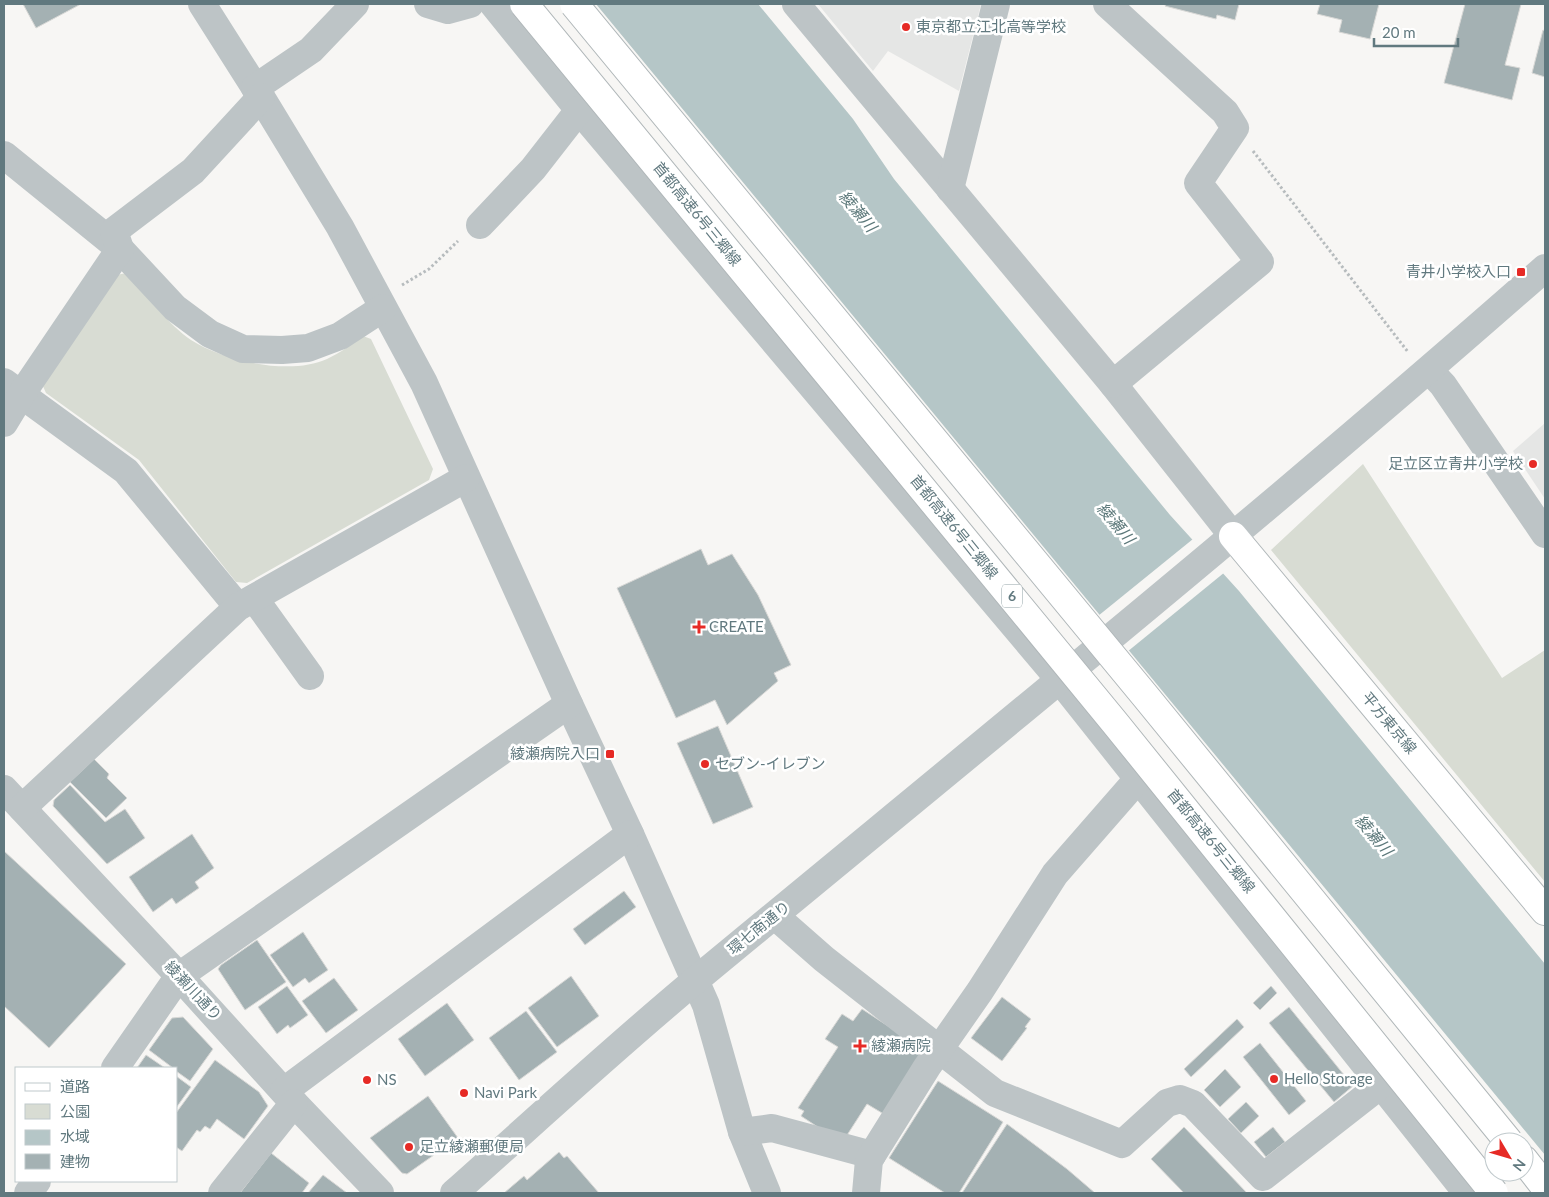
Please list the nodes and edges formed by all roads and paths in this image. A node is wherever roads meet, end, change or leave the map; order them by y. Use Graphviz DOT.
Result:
graph roads {
  1 [pos="202,4"];
  2 [pos="355,4"];
  3 [pos="428,4"];
  4 [pos="470,4"];
  5 [pos="493,4"];
  6 [pos="524,4"];
  7 [pos="574,4"];
  8 [pos="796,4"];
  9 [pos="996,4"];
  10 [pos="1107,4"];
  11 [pos="258,92"];
  12 [pos="579,110"];
  13 [pos="1235,128"];
  14 [pos="4,155"];
  15 [pos="950,189"];
  16 [pos="480,225"];
  17 [pos="120,249"];
  18 [pos="1545,268"];
  19 [pos="381,303"];
  20 [pos="1429,370"];
  21 [pos="1112,384"];
  22 [pos="12,389"];
  23 [pos="4,423"];
  24 [pos="466,478"];
  25 [pos="1545,534"];
  26 [pos="1225,543"];
  27 [pos="246,603"];
  28 [pos="1065,674"];
  29 [pos="310,676"];
  30 [pos="569,704"];
  31 [pos="1138,779"];
  32 [pos="13,799"];
  33 [pos="630,834"];
  34 [pos="1545,911"];
  35 [pos="775,916"];
  36 [pos="180,976"];
  37 [pos="696,980"];
  38 [pos="940,1051"];
  39 [pos="116,1067"];
  40 [pos="1382,1084"];
  41 [pos="289,1097"];
  42 [pos="742,1132"];
  43 [pos="1501,1132"];
  44 [pos="872,1156"];
  45 [pos="1534,1173"];
  46 [pos="36,1182"];
  47 [pos="1545,1187"];
  48 [pos="28,1193"];
  49 [pos="222,1193"];
  50 [pos="380,1193"];
  51 [pos="454,1193"];
  52 [pos="767,1193"];
  53 [pos="866,1193"];
  54 [pos="1468,1193"];
  55 [pos="1494,1193"];
  1 -- 11 [label="street"];
  2 -- 11 [label="street"];
  3 -- 4 [label="street"];
  5 -- 12 [label="street"];
  6 -- 55 [label="main road, 首都高速6号三郷線 / 6, bridge"];
  7 -- 43 [label="main road, bridge"];
  8 -- 15 [label="street"];
  9 -- 15 [label="street"];
  10 -- 13 [label="street"];
  11 -- 17 [label="street"];
  11 -- 19 [label="street"];
  12 -- 16 [label="street"];
  12 -- 28 [label="street"];
  13 -- 20 [label="path"];
  13 -- 21 [label="street"];
  14 -- 17 [label="street"];
  15 -- 21 [label="street"];
  16 -- 19 [label="path"];
  17 -- 19 [label="street"];
  17 -- 22 [label="street"];
  18 -- 20 [label="street, 環七南通り"];
  19 -- 24 [label="street"];
  20 -- 25 [label="street"];
  20 -- 26 [label="street, 環七南通り"];
  21 -- 26 [label="street"];
  22 -- 23 [label="street"];
  22 -- 27 [label="street"];
  24 -- 27 [label="street"];
  24 -- 30 [label="street"];
  26 -- 28 [label="street, 環七南通り"];
  26 -- 34 [label="main road, 平方東京線"];
  27 -- 29 [label="street"];
  27 -- 32 [label="street"];
  28 -- 31 [label="street"];
  28 -- 35 [label="street, 環七南通り"];
  30 -- 33 [label="street"];
  30 -- 36 [label="street"];
  31 -- 38 [label="street"];
  31 -- 40 [label="street"];
  32 -- 36 [label="street, 綾瀬川通り"];
  33 -- 37 [label="street"];
  33 -- 41 [label="street"];
  35 -- 37 [label="street, 環七南通り"];
  35 -- 38 [label="street"];
  36 -- 39 [label="street"];
  36 -- 41 [label="street, 綾瀬川通り"];
  37 -- 42 [label="street"];
  37 -- 51 [label="street, 環七南通り"];
  38 -- 40 [label="street"];
  38 -- 44 [label="street"];
  40 -- 54 [label="street"];
  41 -- 49 [label="street"];
  41 -- 50 [label="street, 綾瀬川通り"];
  42 -- 44 [label="street"];
  42 -- 52 [label="street"];
  44 -- 53 [label="street"];
  45 -- 47 [label="main road"];
  46 -- 48 [label="street"];
}
